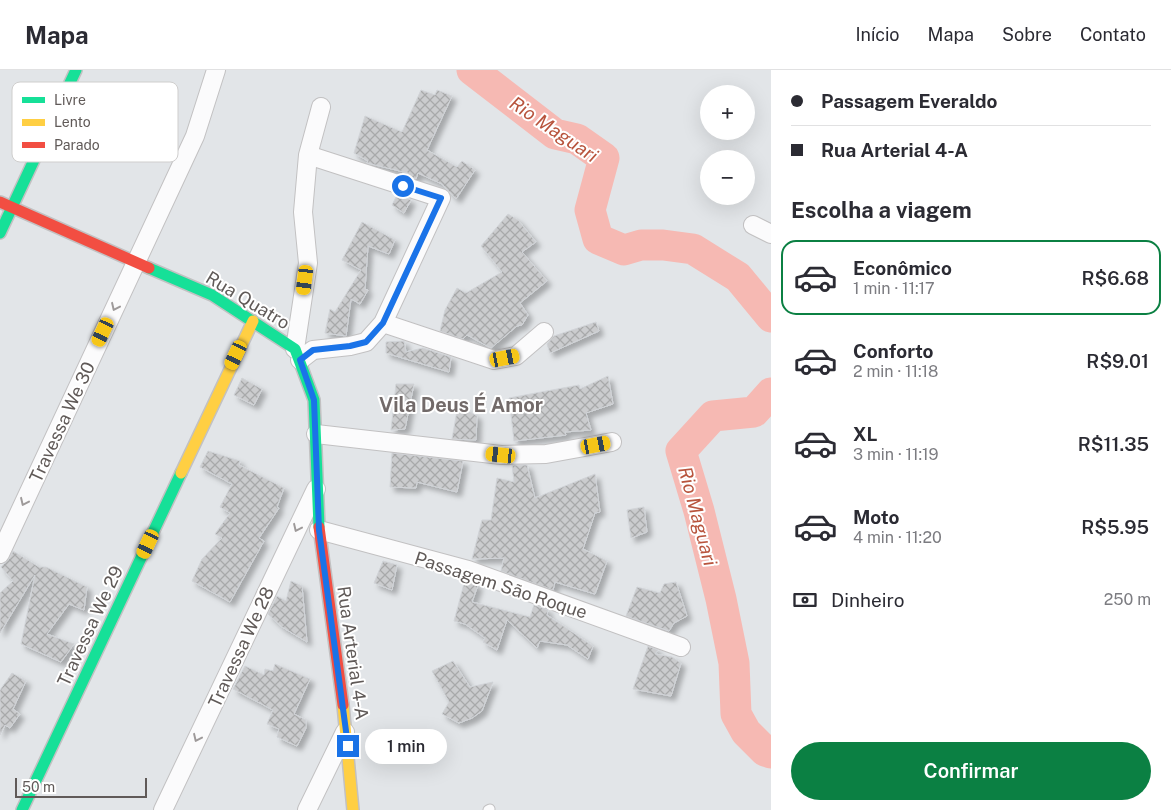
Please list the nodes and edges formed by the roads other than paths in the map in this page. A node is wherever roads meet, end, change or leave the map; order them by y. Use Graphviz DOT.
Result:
graph roads {
  1 [pos="76,70"];
  2 [pos="216,70"];
  3 [pos="71,82"];
  4 [pos="321,107"];
  5 [pos="308,155"];
  6 [pos="34,162"];
  7 [pos="0,202"];
  8 [pos="13,208"];
  9 [pos="753,225"];
  10 [pos="0,233"];
  11 [pos="771,234"];
  12 [pos="136,263"];
  13 [pos="253,320"];
  14 [pos="383,323"];
  15 [pos="544,332"];
  16 [pos="298,354"];
  17 [pos="316,434"];
  18 [pos="612,442"];
  19 [pos="318,484"];
  20 [pos="319,530"];
  21 [pos="0,554"];
  22 [pos="681,646"];
  23 [pos="346,730"];
  24 [pos="22,810"];
  25 [pos="163,810"];
  26 [pos="307,810"];
  27 [pos="353,810"];
  1 -- 3 [label="main road"];
  2 -- 12 [label="street, Travessa We 30"];
  4 -- 5 [label="street"];
  5 -- 14 [label="street"];
  5 -- 16 [label="street"];
  6 -- 8 [label="main road"];
  7 -- 8 [label="main road, Rua Quatro"];
  8 -- 10 [label="main road"];
  8 -- 12 [label="main road, Rua Quatro"];
  9 -- 11 [label="street"];
  12 -- 13 [label="main road, Rua Quatro"];
  12 -- 21 [label="street, Travessa We 30, one-way"];
  13 -- 16 [label="main road, Rua Quatro"];
  13 -- 24 [label="main road, Travessa We 29"];
  14 -- 15 [label="street"];
  14 -- 16 [label="street"];
  16 -- 17 [label="main road"];
  17 -- 18 [label="street"];
  17 -- 19 [label="main road"];
  19 -- 20 [label="main road"];
  19 -- 25 [label="street, Travessa We 28, one-way"];
  20 -- 22 [label="street, Passagem São Roque"];
  20 -- 23 [label="main road, Rua Arterial 4-A"];
  23 -- 26 [label="street"];
  23 -- 27 [label="main road, Rua Arterial 4-A"];
}
